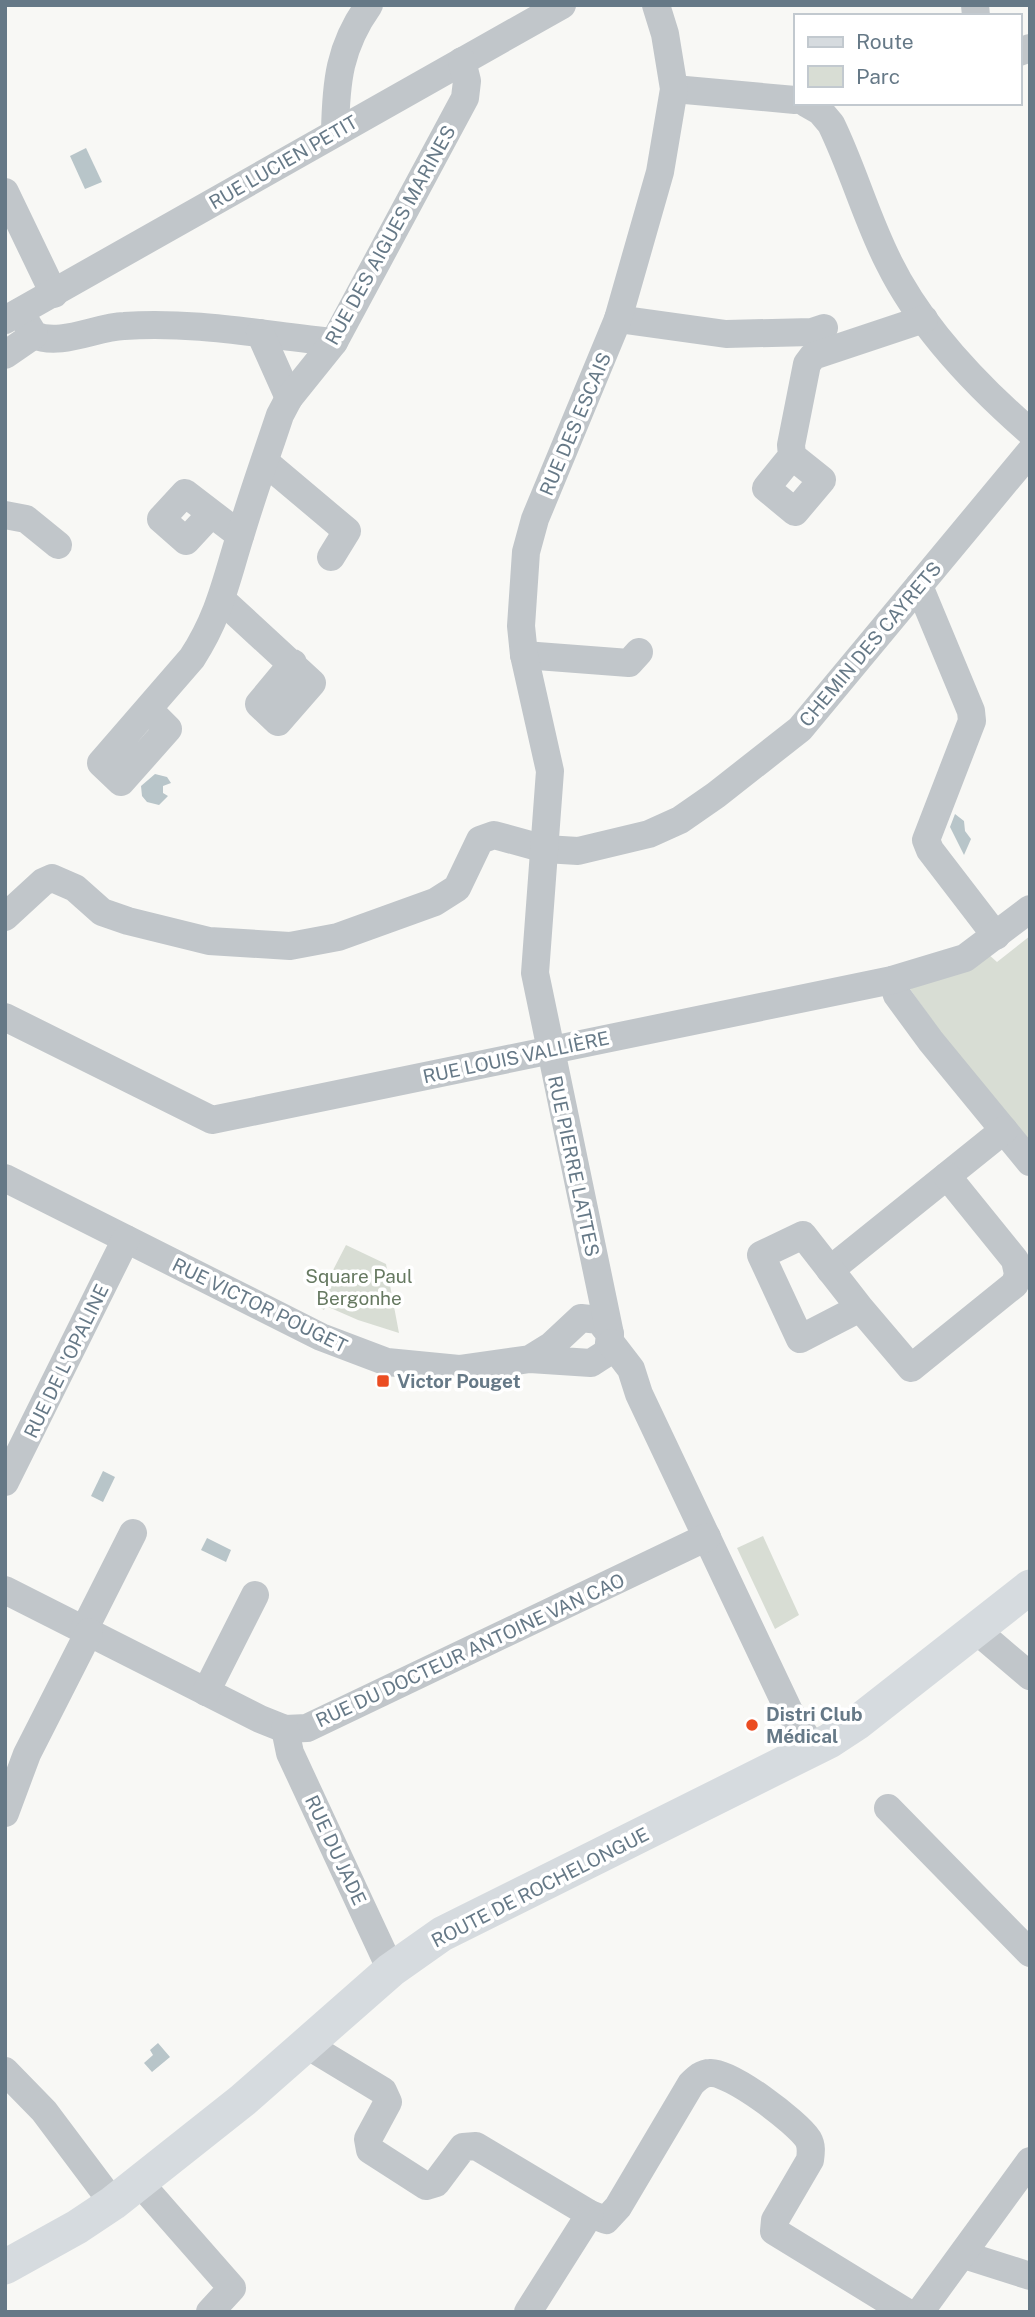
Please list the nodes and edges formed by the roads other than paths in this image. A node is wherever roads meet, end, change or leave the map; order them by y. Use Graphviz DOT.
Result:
graph roads {
  1 [pos="369,5"];
  2 [pos="562,5"];
  3 [pos="656,5"];
  4 [pos="462,61"];
  5 [pos="674,89"];
  6 [pos="794,100"];
  7 [pos="810,105"];
  8 [pos="335,132"];
  9 [pos="5,192"];
  10 [pos="54,294"];
  11 [pos="618,319"];
  12 [pos="924,319"];
  13 [pos="20,322"];
  14 [pos="824,328"];
  15 [pos="260,333"];
  16 [pos="334,342"];
  17 [pos="5,355"];
  18 [pos="289,398"];
  19 [pos="1030,432"];
  20 [pos="1030,452"];
  21 [pos="792,456"];
  22 [pos="265,462"];
  23 [pos="211,514"];
  24 [pos="5,515"];
  25 [pos="240,535"];
  26 [pos="58,545"];
  27 [pos="331,557"];
  28 [pos="919,586"];
  29 [pos="223,601"];
  30 [pos="639,652"];
  31 [pos="524,655"];
  32 [pos="293,663"];
  33 [pos="148,709"];
  34 [pos="545,849"];
  35 [pos="1030,909"];
  36 [pos="5,918"];
  37 [pos="996,936"];
  38 [pos="892,980"];
  39 [pos="5,1017"];
  40 [pos="550,1049"];
  41 [pos="1004,1130"];
  42 [pos="1030,1162"];
  43 [pos="947,1176"];
  44 [pos="5,1178"];
  45 [pos="126,1239"];
  46 [pos="830,1270"];
  47 [pos="597,1275"];
  48 [pos="860,1308"];
  49 [pos="574,1324"];
  50 [pos="610,1338"];
  51 [pos="530,1359"];
  52 [pos="587,1363"];
  53 [pos="639,1394"];
  54 [pos="5,1482"];
  55 [pos="133,1533"];
  56 [pos="707,1537"];
  57 [pos="1030,1587"];
  58 [pos="5,1590"];
  59 [pos="255,1595"];
  60 [pos="976,1630"];
  61 [pos="87,1631"];
  62 [pos="1030,1675"];
  63 [pos="206,1692"];
  64 [pos="285,1728"];
  65 [pos="814,1749"];
  66 [pos="888,1808"];
  67 [pos="5,1813"];
  68 [pos="1030,1953"];
  69 [pos="391,1969"];
  70 [pos="307,2045"];
  71 [pos="5,2071"];
  72 [pos="1030,2161"];
  73 [pos="126,2192"];
  74 [pos="598,2217"];
  75 [pos="77,2227"];
  76 [pos="5,2237"];
  77 [pos="964,2255"];
  78 [pos="5,2267"];
  79 [pos="1030,2276"];
  80 [pos="210,2312"];
  81 [pos="528,2312"];
  82 [pos="906,2312"];
  83 [pos="920,2312"];
  1 -- 8 [label="street"];
  2 -- 4 [label="street, RUE LUCIEN PETIT"];
  3 -- 5 [label="street, RUE DES ESCAIS"];
  4 -- 8 [label="street, RUE LUCIEN PETIT"];
  4 -- 16 [label="street, RUE DES AIGUES MARINES"];
  5 -- 6 [label="street"];
  5 -- 11 [label="street, RUE DES ESCAIS"];
  7 -- 12 [label="street"];
  8 -- 10 [label="street, RUE LUCIEN PETIT"];
  9 -- 10 [label="street"];
  10 -- 13 [label="street, RUE LUCIEN PETIT"];
  11 -- 14 [label="street"];
  11 -- 31 [label="street, RUE DES ESCAIS"];
  12 -- 19 [label="street"];
  12 -- 21 [label="street"];
  13 -- 15 [label="street"];
  13 -- 17 [label="street, RUE LUCIEN PETIT"];
  15 -- 16 [label="street"];
  15 -- 18 [label="street"];
  16 -- 18 [label="street, RUE DES AIGUES MARINES"];
  18 -- 22 [label="street, RUE DES AIGUES MARINES"];
  20 -- 28 [label="street, CHEMIN DES CAYRETS"];
  22 -- 25 [label="street, RUE DES AIGUES MARINES"];
  22 -- 27 [label="street"];
  23 -- 25 [label="street"];
  24 -- 26 [label="street"];
  25 -- 29 [label="street, RUE DES AIGUES MARINES"];
  28 -- 34 [label="street, CHEMIN DES CAYRETS"];
  28 -- 37 [label="street"];
  29 -- 32 [label="street"];
  29 -- 33 [label="street, RUE DES AIGUES MARINES"];
  30 -- 31 [label="street"];
  31 -- 34 [label="street, RUE DES ESCAIS"];
  34 -- 36 [label="street, CHEMIN DES CAYRETS"];
  34 -- 40 [label="street, RUE PIERRE LATTES"];
  35 -- 37 [label="street, RUE LOUIS VALLIÈRE"];
  37 -- 38 [label="street, RUE LOUIS VALLIÈRE"];
  38 -- 40 [label="street, RUE LOUIS VALLIÈRE"];
  38 -- 41 [label="street"];
  39 -- 40 [label="street, RUE LOUIS VALLIÈRE"];
  40 -- 47 [label="street, RUE PIERRE LATTES"];
  41 -- 42 [label="street"];
  41 -- 43 [label="street"];
  43 -- 46 [label="street"];
  43 -- 48 [label="street"];
  44 -- 45 [label="street, RUE VICTOR POUGET"];
  45 -- 51 [label="street, RUE VICTOR POUGET"];
  45 -- 54 [label="street, RUE DE L'OPALINE"];
  46 -- 48 [label="street"];
  46 -- 48 [label="street"];
  47 -- 49 [label="street, RUE PIERRE LATTES"];
  47 -- 50 [label="street, RUE PIERRE LATTES"];
  49 -- 50 [label="street"];
  49 -- 51 [label="street, RUE VICTOR POUGET"];
  49 -- 52 [label="street"];
  50 -- 52 [label="street"];
  50 -- 53 [label="street, RUE PIERRE LATTES"];
  51 -- 52 [label="street, RUE VICTOR POUGET"];
  52 -- 53 [label="street, RUE PIERRE LATTES"];
  53 -- 56 [label="street, RUE PIERRE LATTES"];
  55 -- 61 [label="street"];
  56 -- 64 [label="street, RUE DU DOCTEUR ANTOINE VAN CAO"];
  56 -- 65 [label="street, RUE PIERRE LATTES"];
  57 -- 60 [label="main road, ROUTE DE ROCHELONGUE"];
  58 -- 61 [label="street"];
  59 -- 63 [label="street"];
  60 -- 62 [label="street"];
  60 -- 65 [label="main road, ROUTE DE ROCHELONGUE"];
  61 -- 63 [label="street"];
  61 -- 67 [label="street"];
  63 -- 64 [label="street"];
  64 -- 69 [label="street, RUE DU JADE"];
  65 -- 69 [label="main road, ROUTE DE ROCHELONGUE"];
  66 -- 68 [label="street"];
  69 -- 70 [label="main road, ROUTE DE ROCHELONGUE"];
  70 -- 73 [label="main road, ROUTE DE ROCHELONGUE"];
  70 -- 74 [label="street"];
  71 -- 73 [label="street"];
  72 -- 77 [label="street"];
  73 -- 75 [label="main road, ROUTE DE ROCHELONGUE"];
  73 -- 80 [label="street"];
  74 -- 81 [label="street"];
  74 -- 82 [label="street"];
  75 -- 76 [label="main road, ROUTE DE ROCHELONGUE"];
  75 -- 78 [label="main road, ROUTE DE ROCHELONGUE"];
  77 -- 79 [label="street"];
  77 -- 83 [label="street"];
}
